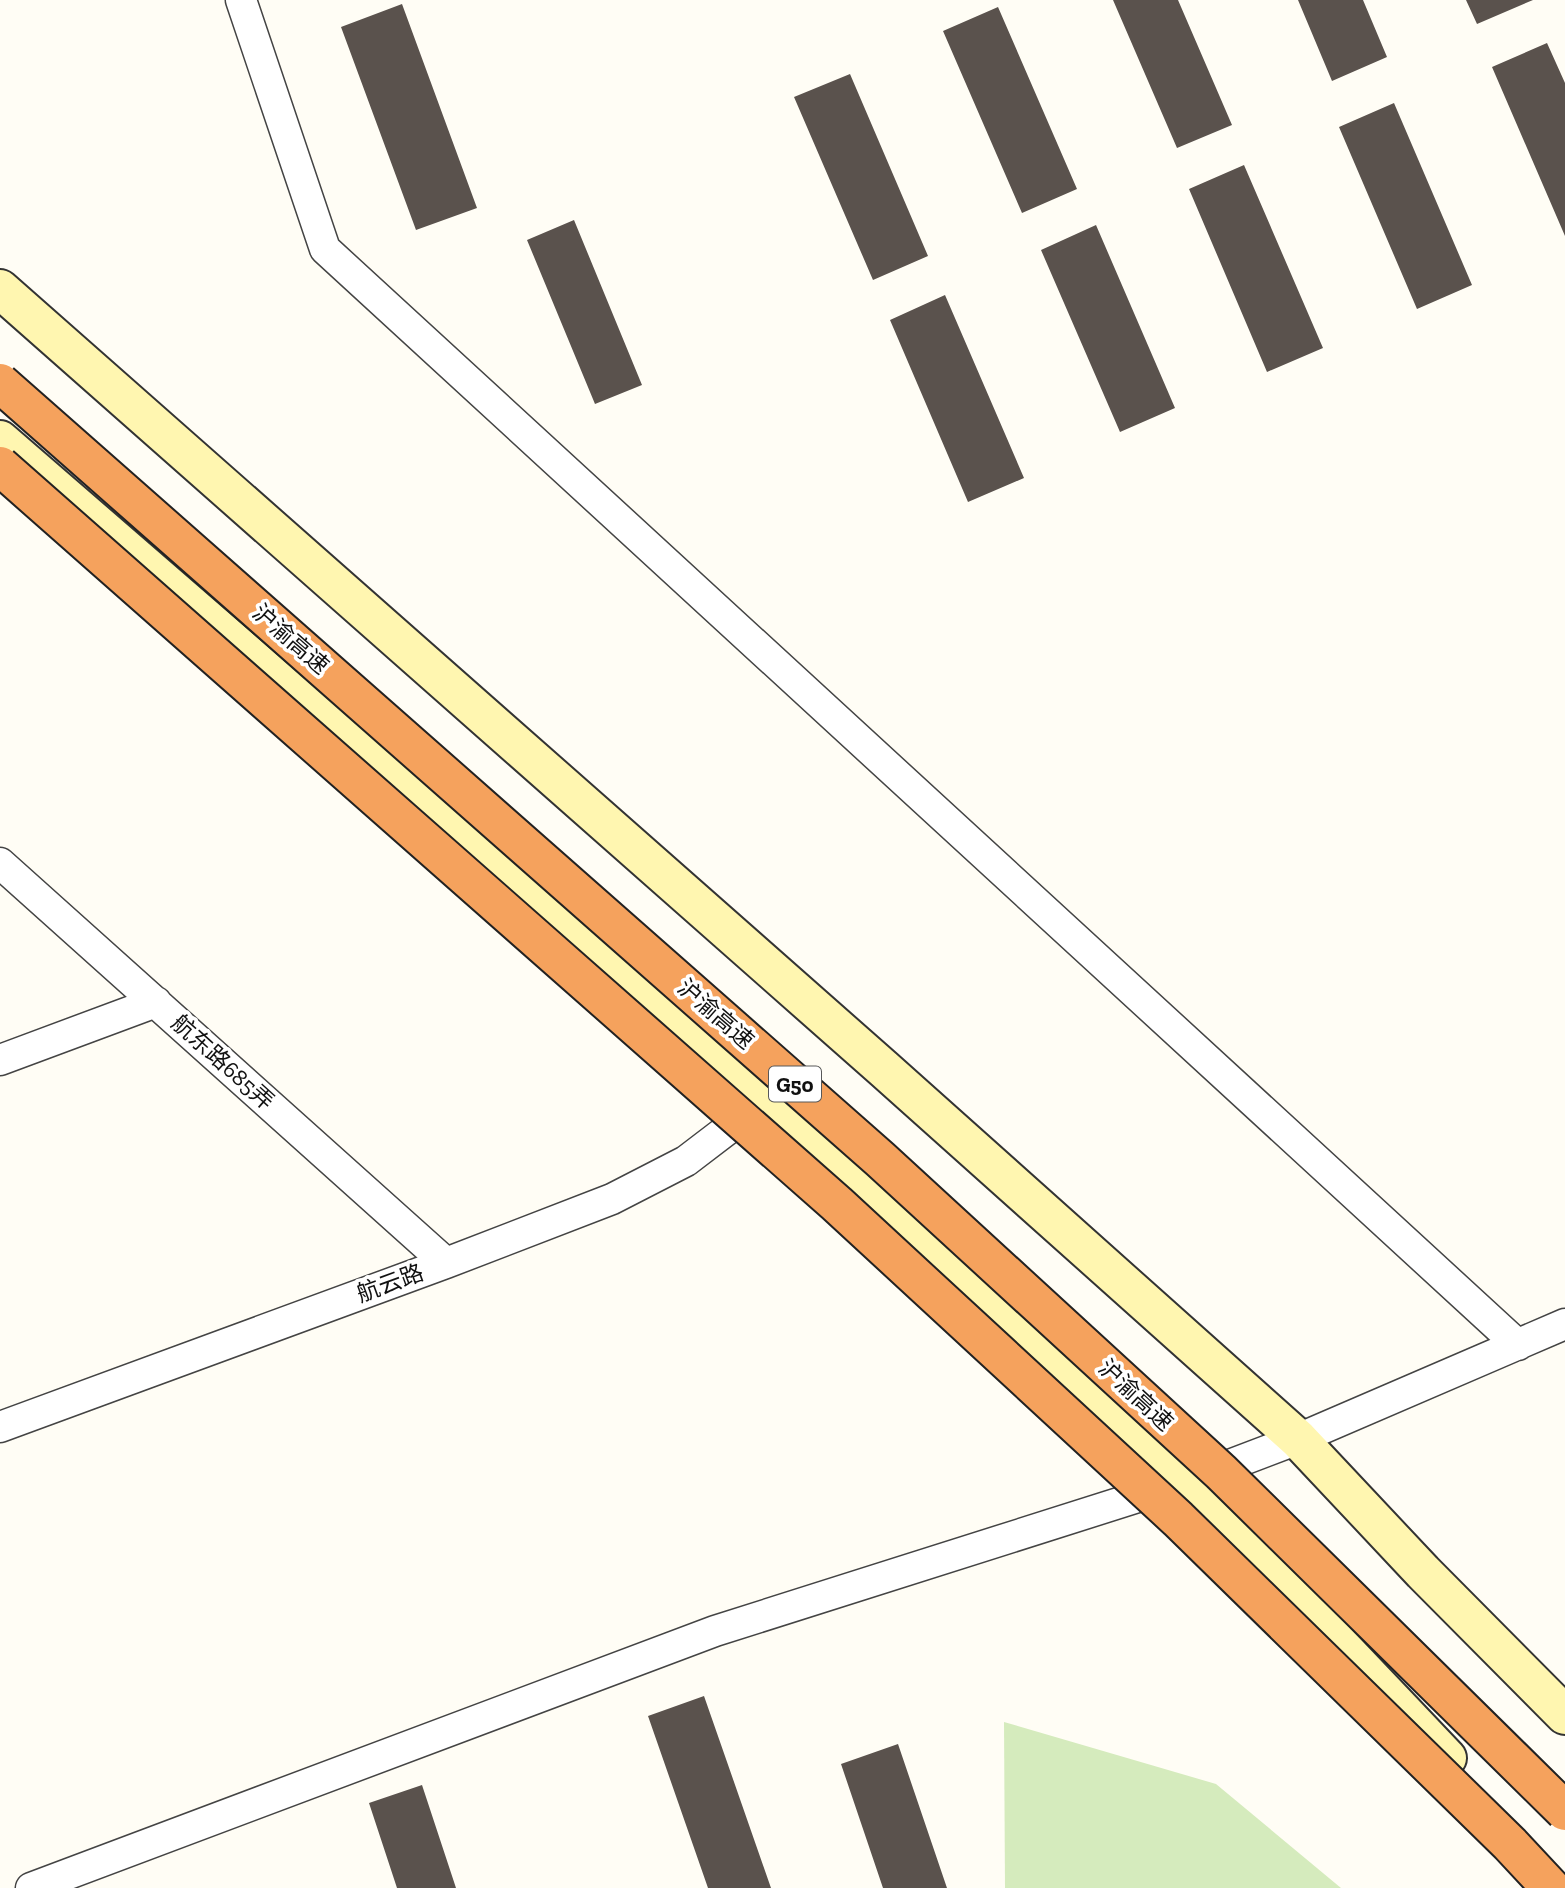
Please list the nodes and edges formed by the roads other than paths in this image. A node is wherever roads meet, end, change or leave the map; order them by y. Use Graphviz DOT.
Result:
graph roads {
  1 [pos="240,0"];
  2 [pos="0,289"];
  3 [pos="0,383"];
  4 [pos="0,440"];
  5 [pos="0,466"];
  6 [pos="0,863"];
  7 [pos="156,1002"];
  8 [pos="0,1060"];
  9 [pos="761,1104"];
  10 [pos="446,1263"];
  11 [pos="1565,1324"];
  12 [pos="1518,1345"];
  13 [pos="0,1427"];
  14 [pos="1298,1439"];
  15 [pos="1185,1482"];
  16 [pos="1565,1715"];
  17 [pos="1565,1811"];
  18 [pos="1565,1882"];
  19 [pos="31,1888"];
  20 [pos="1551,1888"];
  1 -- 12 [label="street"];
  2 -- 14 [label="street"];
  3 -- 17 [label="highway, 沪渝高速 / G50, bridge"];
  4 -- 9 [label="street"];
  5 -- 20 [label="highway, G50, bridge"];
  6 -- 7 [label="street, 航东路685弄"];
  7 -- 8 [label="street"];
  7 -- 10 [label="street, 航东路685弄"];
  9 -- 10 [label="street, 航云路"];
  9 -- 15 [label="street"];
  10 -- 13 [label="street, 航云路"];
  11 -- 12 [label="street"];
  12 -- 14 [label="street"];
  14 -- 15 [label="street"];
  14 -- 16 [label="street"];
  15 -- 18 [label="street"];
  15 -- 19 [label="street"];
}
